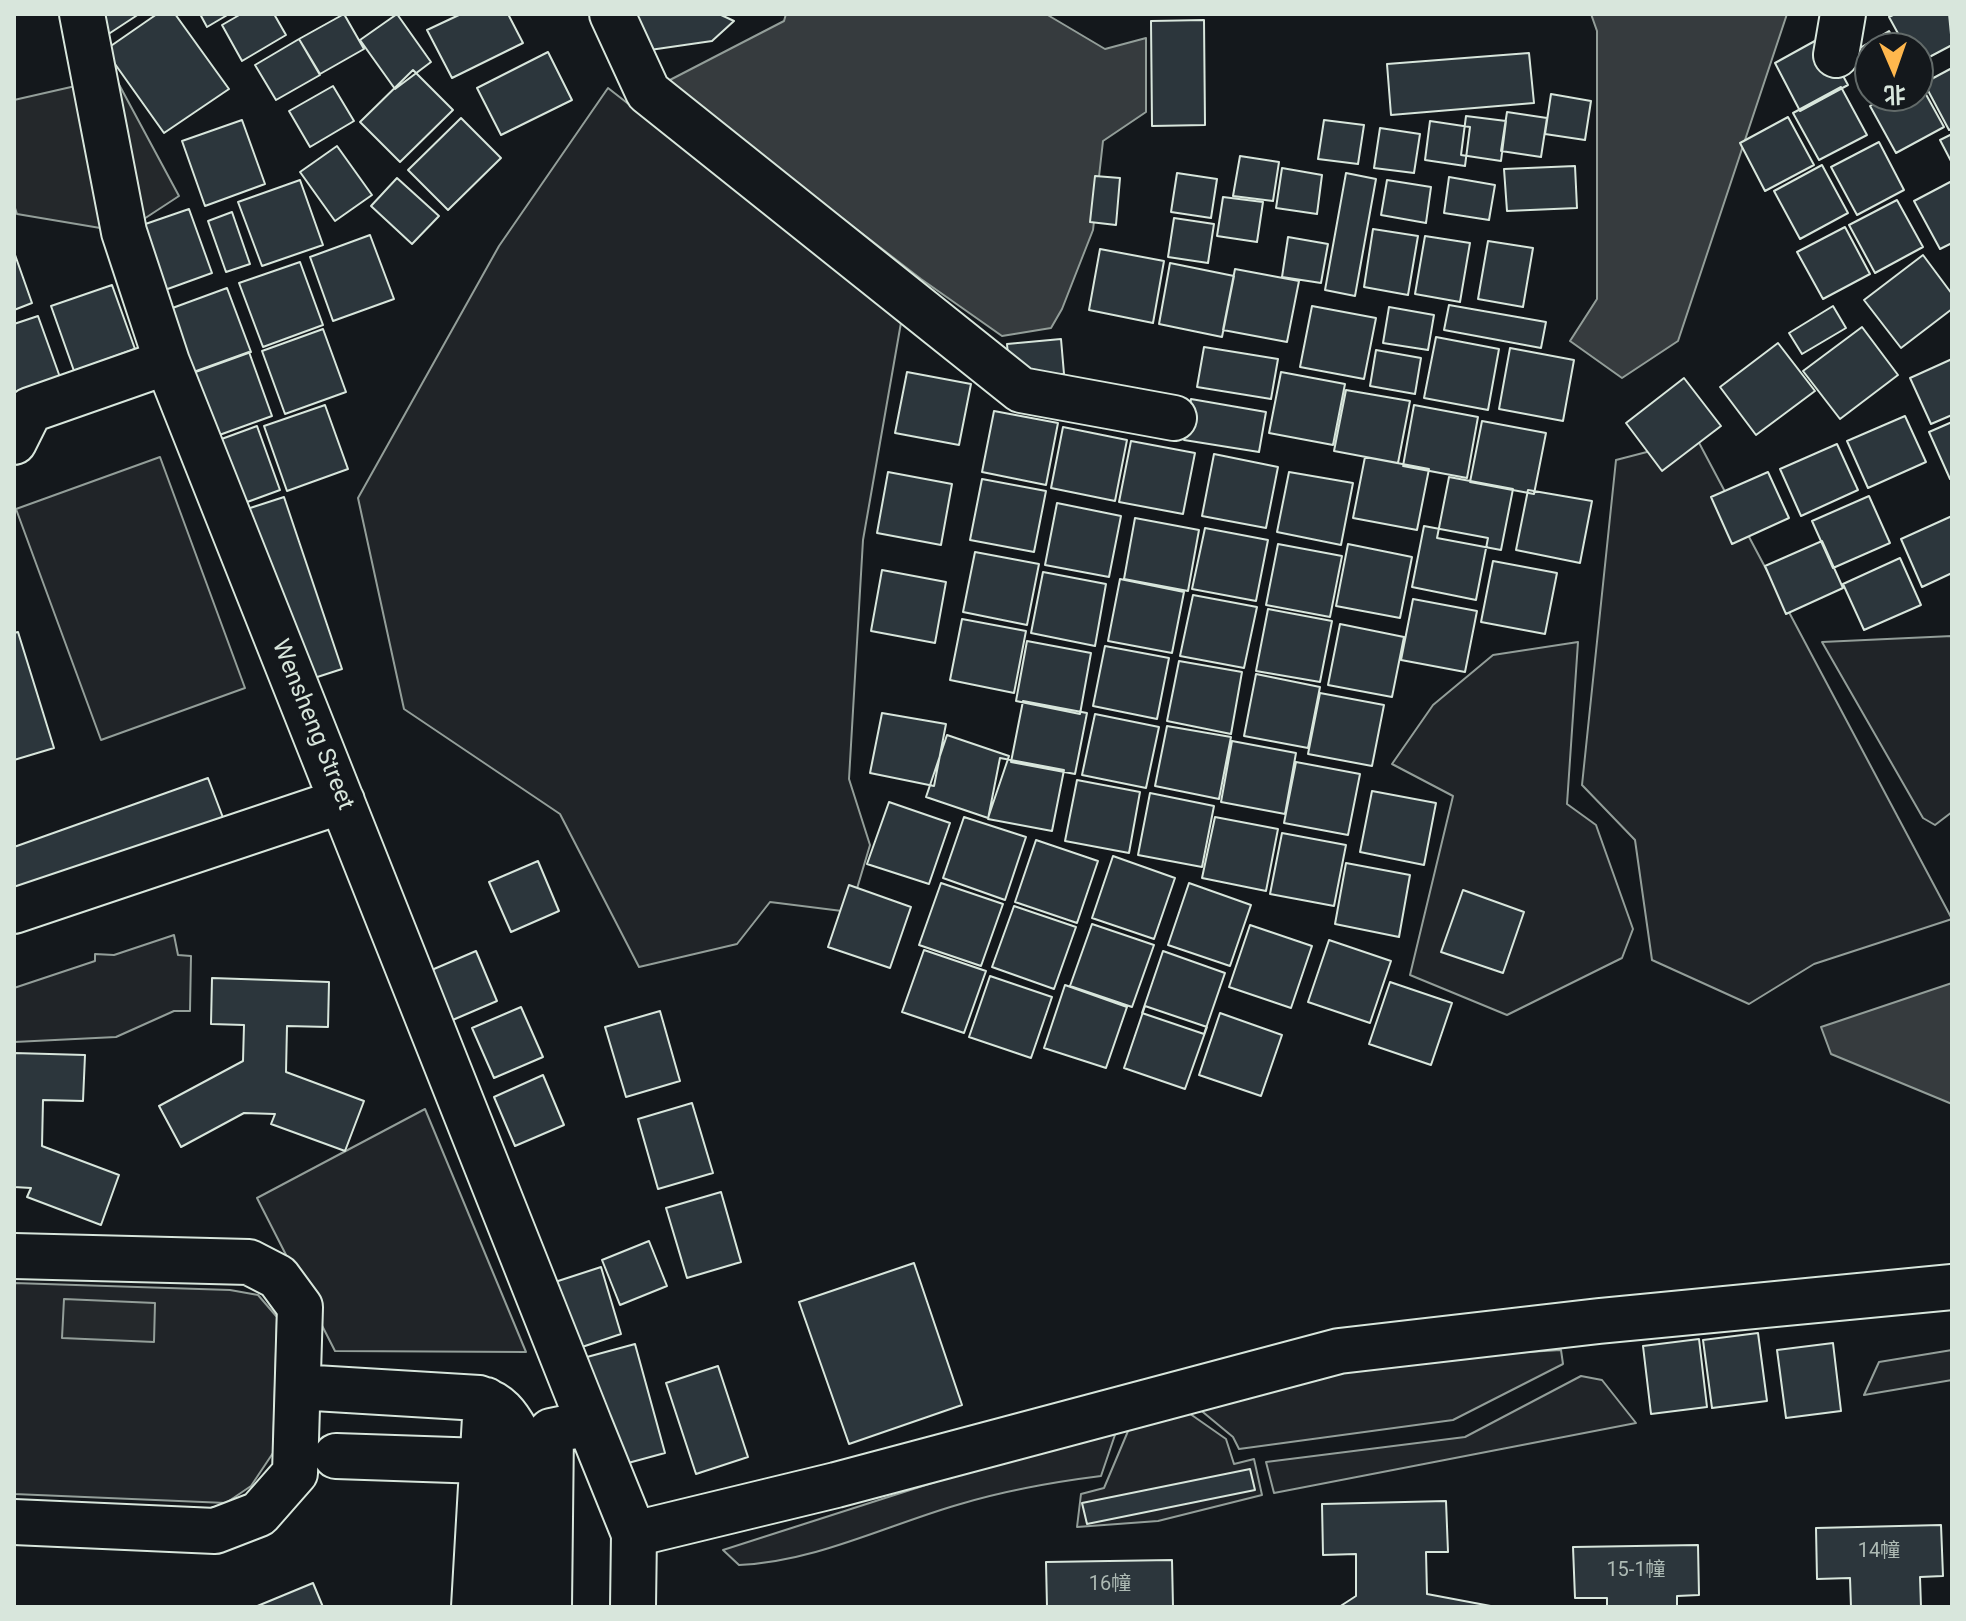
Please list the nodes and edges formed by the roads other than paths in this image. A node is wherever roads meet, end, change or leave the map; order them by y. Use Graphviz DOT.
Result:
graph roads {
  1 [pos="82,14"];
  2 [pos="612,14"];
  3 [pos="167,362"];
  4 [pos="1174,418"];
  5 [pos="14,442"];
  6 [pos="342,801"];
  7 [pos="14,911"];
  8 [pos="14,1256"];
  9 [pos="1952,1287"];
  10 [pos="298,1387"];
  11 [pos="486,1400"];
  12 [pos="589,1423"];
  13 [pos="336,1456"];
  14 [pos="482,1461"];
  15 [pos="14,1522"];
  16 [pos="634,1534"];
  17 [pos="474,1607"];
  18 [pos="512,1607"];
  19 [pos="549,1607"];
  20 [pos="633,1607"];
  1 -- 3 [label="street, Wensheng Street"];
  2 -- 4 [label="street"];
  3 -- 5 [label="street"];
  3 -- 6 [label="street, Wensheng Street"];
  6 -- 7 [label="street"];
  6 -- 12 [label="street, Wensheng Street"];
  8 -- 10 [label="street"];
  9 -- 16 [label="street"];
  10 -- 11 [label="street"];
  10 -- 15 [label="street"];
  11 -- 14 [label="street"];
  11 -- 18 [label="street"];
  12 -- 16 [label="street, Wensheng Street"];
  12 -- 19 [label="street"];
  13 -- 14 [label="street"];
  14 -- 17 [label="street"];
  16 -- 20 [label="street"];
}
